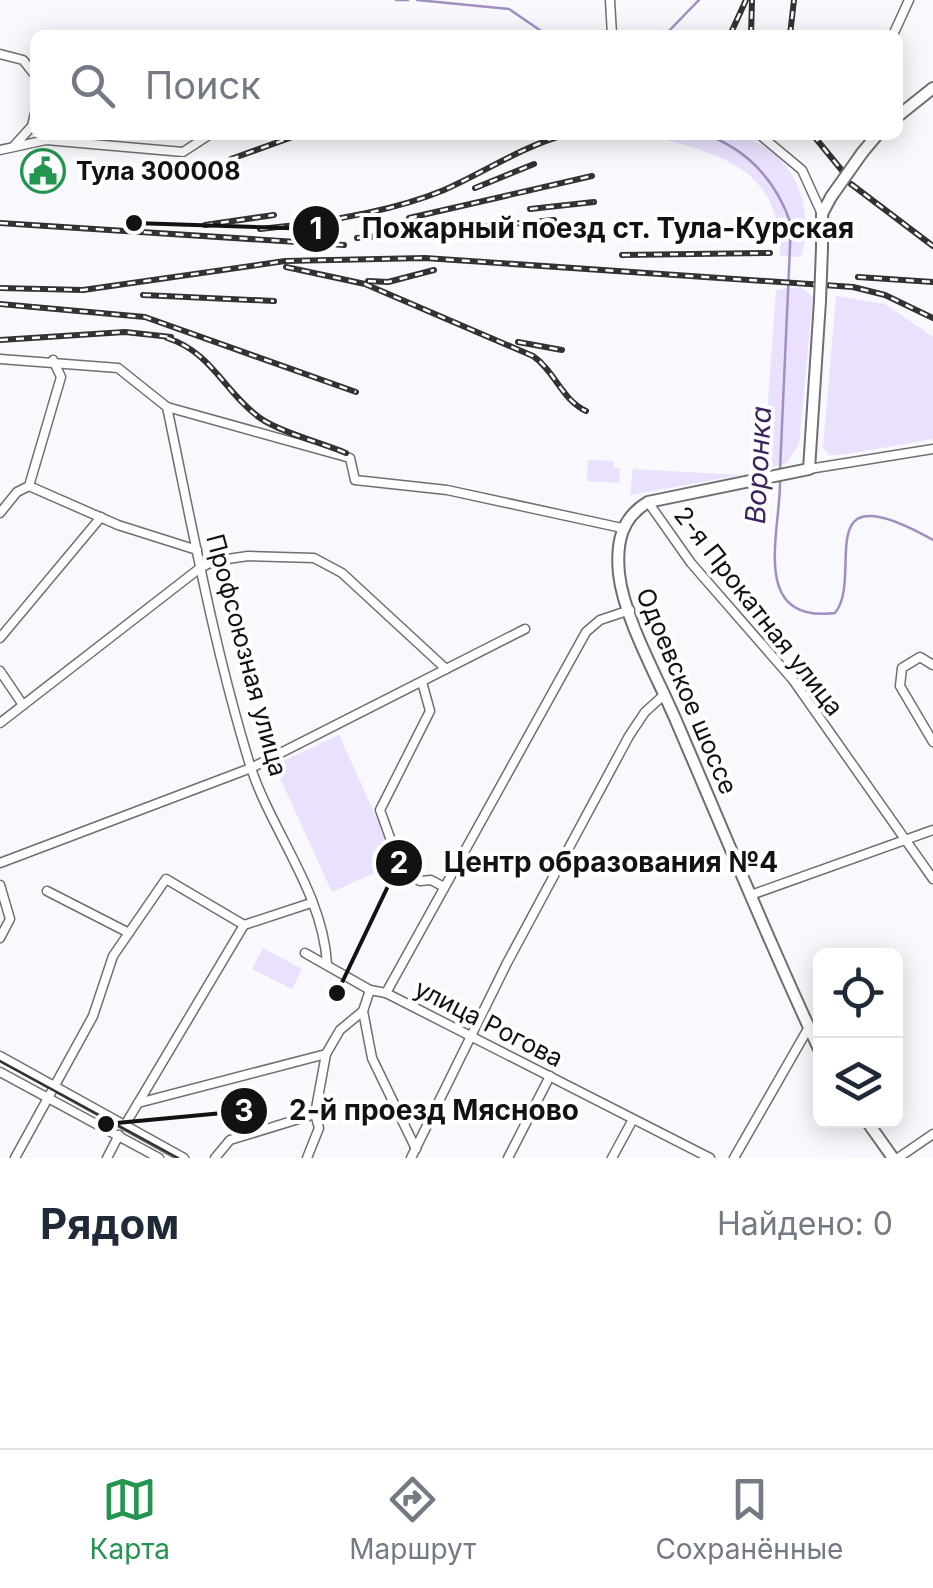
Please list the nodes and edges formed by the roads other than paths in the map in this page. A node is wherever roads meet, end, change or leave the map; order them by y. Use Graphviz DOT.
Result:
graph roads {
  1 [pos="610,0"];
  2 [pos="909,0"];
  3 [pos="612,30"];
  4 [pos="895,30"];
  5 [pos="0,54"];
  6 [pos="30,69"];
  7 [pos="933,88"];
  8 [pos="903,112"];
  9 [pos="30,137"];
  10 [pos="30,137"];
  11 [pos="91,140"];
  12 [pos="201,140"];
  13 [pos="766,140"];
  14 [pos="873,140"];
  15 [pos="14,146"];
  16 [pos="0,150"];
  17 [pos="822,214"];
  18 [pos="0,359"];
  19 [pos="54,360"];
  20 [pos="167,407"];
  21 [pos="933,448"];
  22 [pos="809,470"];
  23 [pos="29,486"];
  24 [pos="648,502"];
  25 [pos="0,513"];
  26 [pos="101,517"];
  27 [pos="622,528"];
  28 [pos="196,550"];
  29 [pos="200,568"];
  30 [pos="630,610"];
  31 [pos="525,628"];
  32 [pos="0,638"];
  33 [pos="933,665"];
  34 [pos="0,670"];
  35 [pos="446,670"];
  36 [pos="422,682"];
  37 [pos="665,694"];
  38 [pos="23,705"];
  39 [pos="0,723"];
  40 [pos="933,742"];
  41 [pos="251,768"];
  42 [pos="933,830"];
  43 [pos="907,842"];
  44 [pos="0,862"];
  45 [pos="933,879"];
  46 [pos="0,885"];
  47 [pos="444,886"];
  48 [pos="47,891"];
  49 [pos="751,895"];
  50 [pos="311,903"];
  51 [pos="244,925"];
  52 [pos="129,932"];
  53 [pos="0,938"];
  54 [pos="305,953"];
  55 [pos="327,964"];
  56 [pos="370,990"];
  57 [pos="386,993"];
  58 [pos="363,1010"];
  59 [pos="809,1027"];
  60 [pos="472,1037"];
  61 [pos="814,1038"];
  62 [pos="326,1054"];
  63 [pos="0,1056"];
  64 [pos="0,1072"];
  65 [pos="550,1076"];
  66 [pos="53,1085"];
  67 [pos="46,1096"];
  68 [pos="138,1103"];
  69 [pos="314,1114"];
  70 [pos="632,1121"];
  71 [pos="125,1125"];
  72 [pos="872,1128"];
  73 [pos="933,1134"];
  74 [pos="119,1136"];
  75 [pos="413,1154"];
  76 [pos="15,1158"];
  77 [pos="107,1158"];
  78 [pos="159,1158"];
  79 [pos="184,1158"];
  80 [pos="215,1158"];
  81 [pos="307,1158"];
  82 [pos="508,1158"];
  83 [pos="612,1158"];
  84 [pos="710,1158"];
  85 [pos="734,1158"];
  86 [pos="895,1158"];
  1 -- 3 [label="street"];
  2 -- 4 [label="street"];
  5 -- 6 [label="street"];
  7 -- 8 [label="main road"];
  9 -- 15 [label="street"];
  10 -- 15 [label="street"];
  11 -- 12 [label="street"];
  13 -- 17 [label="street"];
  14 -- 17 [label="main road, bridge"];
  15 -- 16 [label="street"];
  17 -- 22 [label="main road, bridge"];
  18 -- 19 [label="street"];
  19 -- 20 [label="street"];
  19 -- 23 [label="street"];
  20 -- 27 [label="street"];
  20 -- 28 [label="street, Профсоюзная улица"];
  21 -- 22 [label="street"];
  22 -- 24 [label="main road"];
  23 -- 25 [label="street"];
  23 -- 26 [label="street"];
  24 -- 27 [label="main road"];
  24 -- 43 [label="street, 2-я Прокатная улица"];
  26 -- 28 [label="street"];
  26 -- 32 [label="street"];
  27 -- 30 [label="main road, Одоевское шоссе"];
  28 -- 29 [label="street, Профсоюзная улица"];
  29 -- 35 [label="street"];
  29 -- 38 [label="street"];
  29 -- 41 [label="street, Профсоюзная улица"];
  30 -- 37 [label="main road, Одоевское шоссе"];
  30 -- 47 [label="street"];
  31 -- 35 [label="street"];
  33 -- 40 [label="street"];
  34 -- 38 [label="street"];
  35 -- 36 [label="street"];
  36 -- 41 [label="street"];
  36 -- 47 [label="street"];
  37 -- 49 [label="main road, Одоевское шоссе"];
  37 -- 60 [label="street"];
  38 -- 39 [label="street"];
  41 -- 44 [label="street"];
  41 -- 50 [label="street, Профсоюзная улица"];
  42 -- 43 [label="street"];
  43 -- 45 [label="street, 2-я Прокатная улица"];
  43 -- 49 [label="street"];
  46 -- 53 [label="street"];
  47 -- 57 [label="street"];
  48 -- 52 [label="street"];
  49 -- 59 [label="main road, Одоевское шоссе"];
  50 -- 51 [label="street"];
  50 -- 55 [label="street, Профсоюзная улица"];
  51 -- 52 [label="street"];
  51 -- 68 [label="street"];
  52 -- 66 [label="street"];
  54 -- 55 [label="street, улица Рогова"];
  55 -- 56 [label="street, улица Рогова"];
  56 -- 57 [label="street, улица Рогова"];
  56 -- 58 [label="street"];
  57 -- 60 [label="street, улица Рогова"];
  58 -- 62 [label="street"];
  58 -- 75 [label="street"];
  59 -- 61 [label="main road, Одоевское шоссе"];
  59 -- 85 [label="street"];
  60 -- 65 [label="street, улица Рогова"];
  60 -- 75 [label="street"];
  62 -- 68 [label="street"];
  62 -- 69 [label="street"];
  63 -- 66 [label="street"];
  64 -- 67 [label="street"];
  65 -- 70 [label="street, улица Рогова"];
  65 -- 82 [label="street"];
  66 -- 67 [label="street"];
  66 -- 71 [label="street"];
  67 -- 74 [label="street"];
  67 -- 76 [label="street"];
  68 -- 71 [label="street"];
  69 -- 80 [label="street"];
  69 -- 81 [label="street"];
  70 -- 83 [label="street"];
  70 -- 84 [label="street, улица Рогова"];
  71 -- 79 [label="street"];
  72 -- 86 [label="main road"];
  73 -- 86 [label="street"];
  74 -- 77 [label="street"];
  74 -- 78 [label="street"];
}
